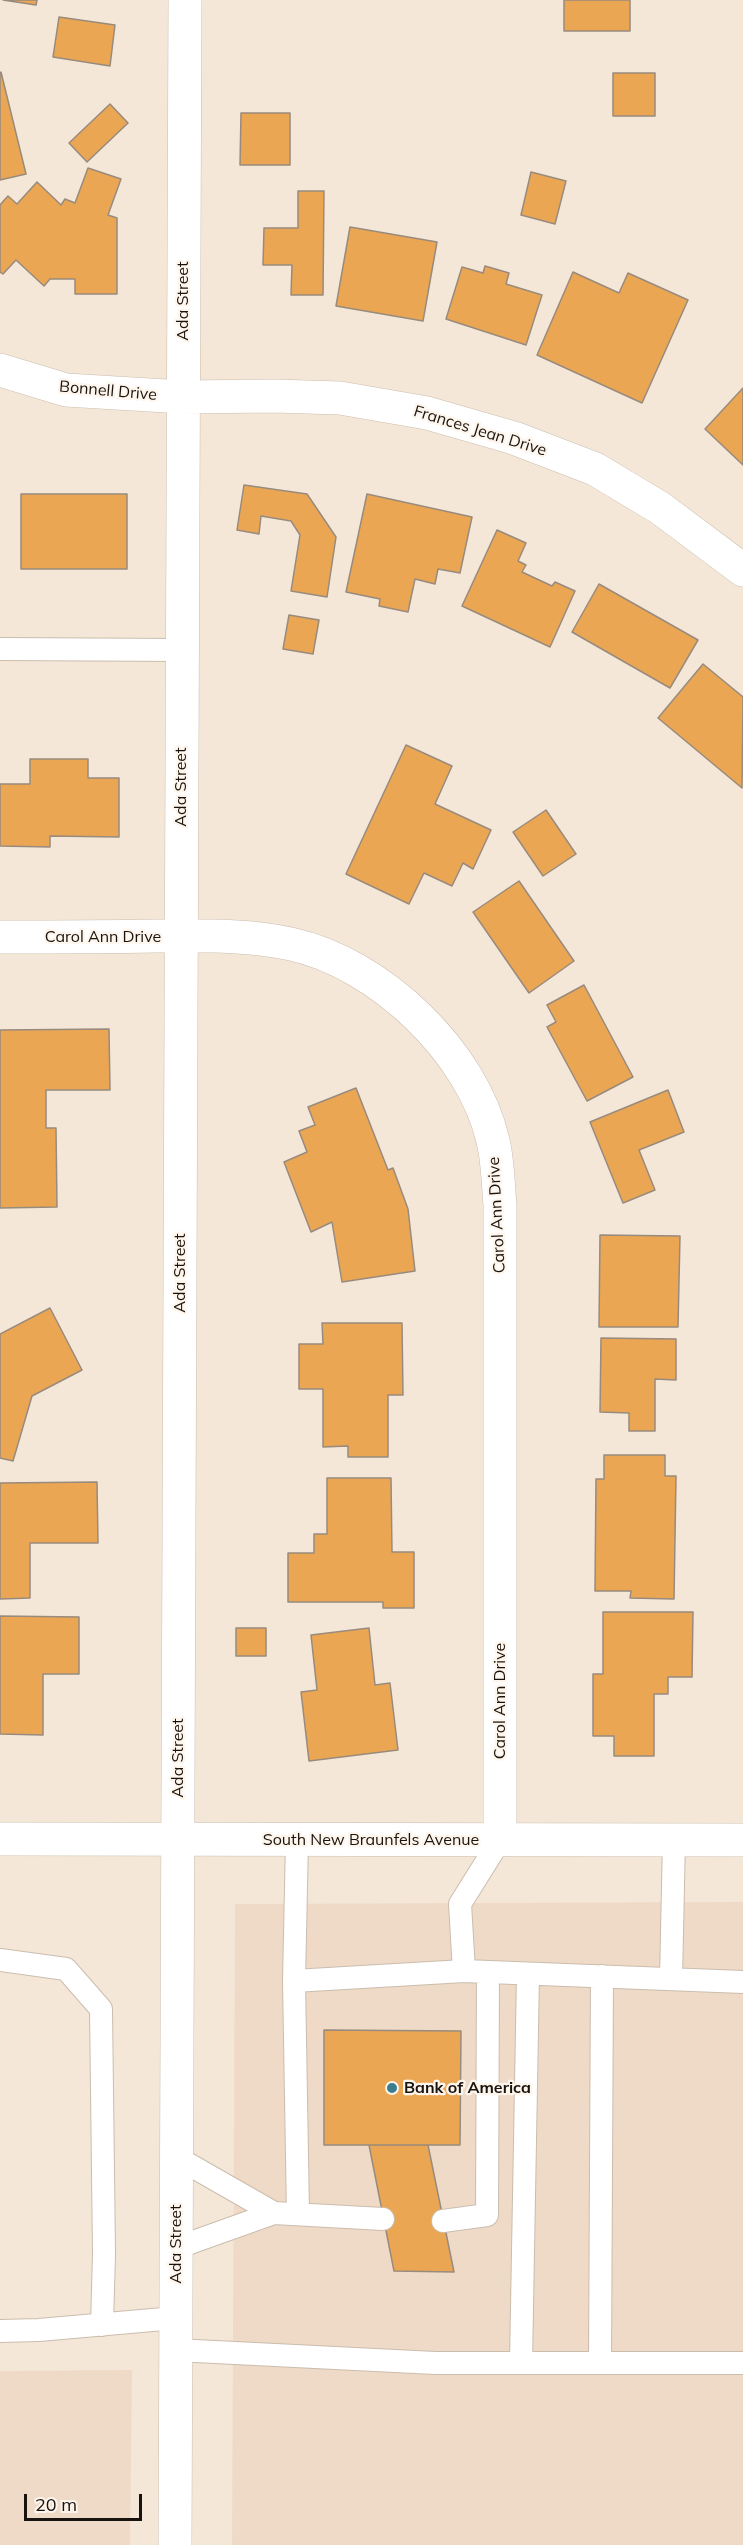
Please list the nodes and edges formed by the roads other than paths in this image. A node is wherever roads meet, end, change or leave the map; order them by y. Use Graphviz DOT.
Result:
graph roads {
  1 [pos="184,0"];
  2 [pos="0,370"];
  3 [pos="183,397"];
  4 [pos="743,570"];
  5 [pos="0,649"];
  6 [pos="182,650"];
  7 [pos="181,936"];
  8 [pos="0,938"];
  9 [pos="0,1839"];
  10 [pos="500,1840"];
  11 [pos="675,1840"];
  12 [pos="743,1840"];
  13 [pos="177,1841"];
  14 [pos="297,1841"];
  15 [pos="0,1960"];
  16 [pos="464,1971"];
  17 [pos="488,1972"];
  18 [pos="528,1974"];
  19 [pos="602,1976"];
  20 [pos="671,1979"];
  21 [pos="294,1981"];
  22 [pos="743,1982"];
  23 [pos="176,2157"];
  24 [pos="274,2213"];
  25 [pos="298,2214"];
  26 [pos="383,2219"];
  27 [pos="443,2221"];
  28 [pos="176,2248"];
  29 [pos="176,2318"];
  30 [pos="102,2325"];
  31 [pos="0,2331"];
  32 [pos="176,2350"];
  33 [pos="521,2363"];
  34 [pos="600,2363"];
  35 [pos="743,2363"];
  36 [pos="175,2545"];
  1 -- 3 [label="street, Ada Street"];
  2 -- 3 [label="street, Bonnell Drive"];
  3 -- 4 [label="street, Frances Jean Drive"];
  3 -- 6 [label="street, Ada Street"];
  5 -- 6 [label="lane"];
  6 -- 7 [label="street, Ada Street"];
  7 -- 8 [label="street, Carol Ann Drive"];
  7 -- 10 [label="street, Carol Ann Drive"];
  7 -- 13 [label="street, Ada Street"];
  9 -- 13 [label="street, South New Braunfels Avenue"];
  10 -- 11 [label="street, South New Braunfels Avenue"];
  10 -- 14 [label="street, South New Braunfels Avenue"];
  10 -- 16 [label="lane"];
  11 -- 12 [label="street, South New Braunfels Avenue"];
  11 -- 20 [label="lane"];
  13 -- 14 [label="street, South New Braunfels Avenue"];
  13 -- 23 [label="street, Ada Street"];
  14 -- 21 [label="lane"];
  15 -- 30 [label="lane"];
  16 -- 17 [label="lane"];
  16 -- 21 [label="lane"];
  17 -- 18 [label="lane"];
  17 -- 27 [label="lane"];
  18 -- 19 [label="lane"];
  18 -- 33 [label="lane"];
  19 -- 20 [label="lane"];
  19 -- 34 [label="lane"];
  20 -- 22 [label="lane"];
  21 -- 25 [label="lane"];
  23 -- 24 [label="lane"];
  23 -- 28 [label="street, Ada Street"];
  24 -- 25 [label="lane"];
  24 -- 28 [label="lane"];
  25 -- 26 [label="lane"];
  28 -- 29 [label="street, Ada Street"];
  29 -- 30 [label="lane"];
  29 -- 32 [label="street, Ada Street"];
  30 -- 31 [label="lane"];
  32 -- 33 [label="lane"];
  32 -- 36 [label="street, Ada Street"];
  33 -- 34 [label="lane"];
  34 -- 35 [label="lane"];
}
